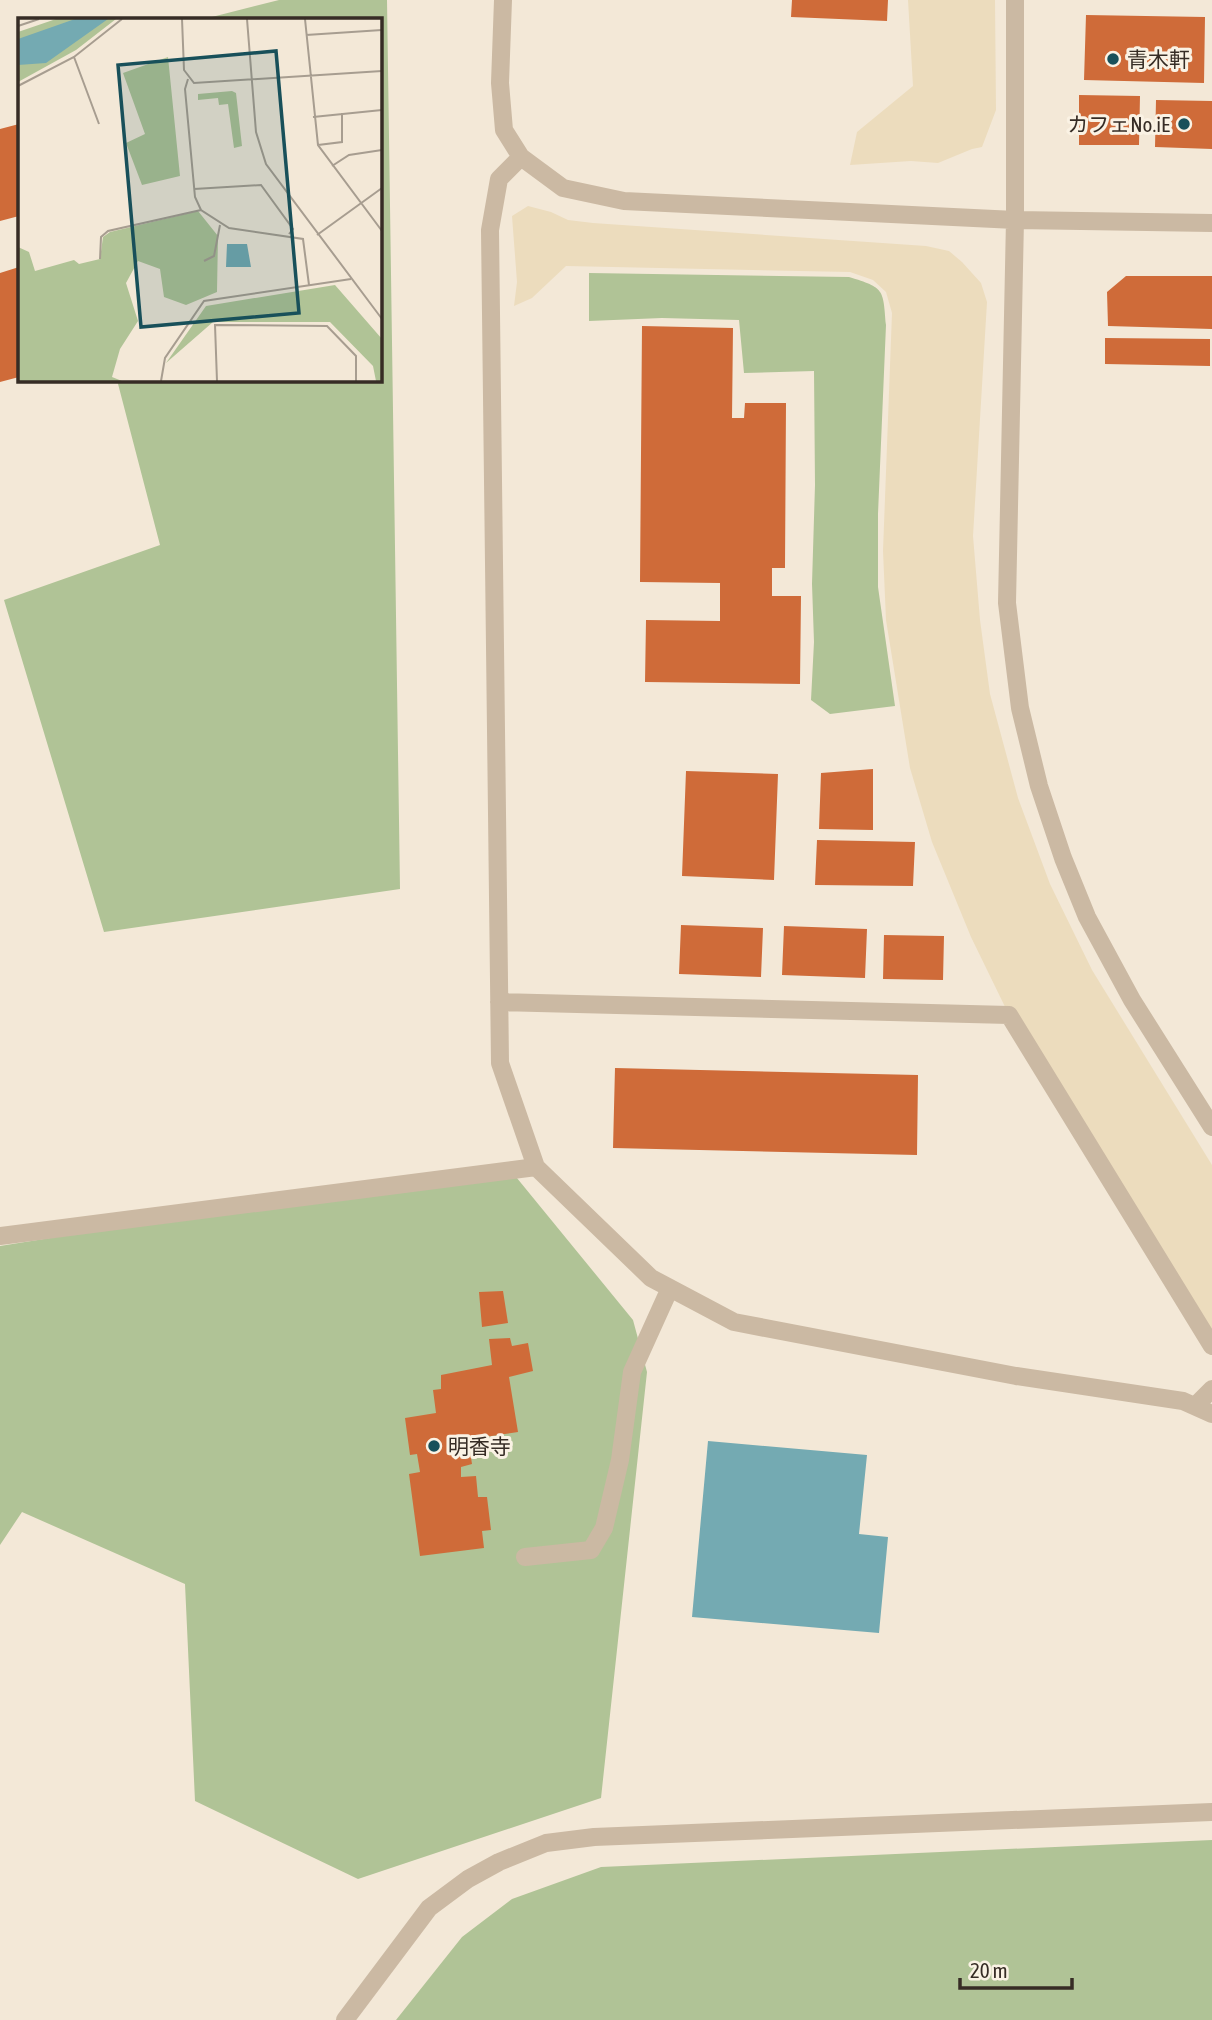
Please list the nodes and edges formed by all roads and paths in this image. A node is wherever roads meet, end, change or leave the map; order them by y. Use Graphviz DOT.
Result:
graph roads {
  1 [pos="503,0"];
  2 [pos="1015,0"];
  3 [pos="521,157"];
  4 [pos="1015,220"];
  5 [pos="1212,223"];
  6 [pos="499,1002"];
  7 [pos="1212,1127"];
  8 [pos="536,1167"];
  9 [pos="0,1236"];
  10 [pos="670,1288"];
  11 [pos="1212,1346"];
  12 [pos="1212,1389"];
  13 [pos="1195,1406"];
  14 [pos="1212,1414"];
  15 [pos="525,1557"];
  16 [pos="1212,1812"];
  17 [pos="345,2020"];
  1 -- 3 [label="street"];
  2 -- 4 [label="street"];
  3 -- 4 [label="street"];
  3 -- 6 [label="street"];
  4 -- 5 [label="street"];
  4 -- 7 [label="street"];
  6 -- 8 [label="street"];
  6 -- 11 [label="street"];
  8 -- 9 [label="street"];
  8 -- 10 [label="street"];
  10 -- 13 [label="street"];
  10 -- 15 [label="street"];
  12 -- 13 [label="street"];
  13 -- 14 [label="street"];
  16 -- 17 [label="street"];
}
